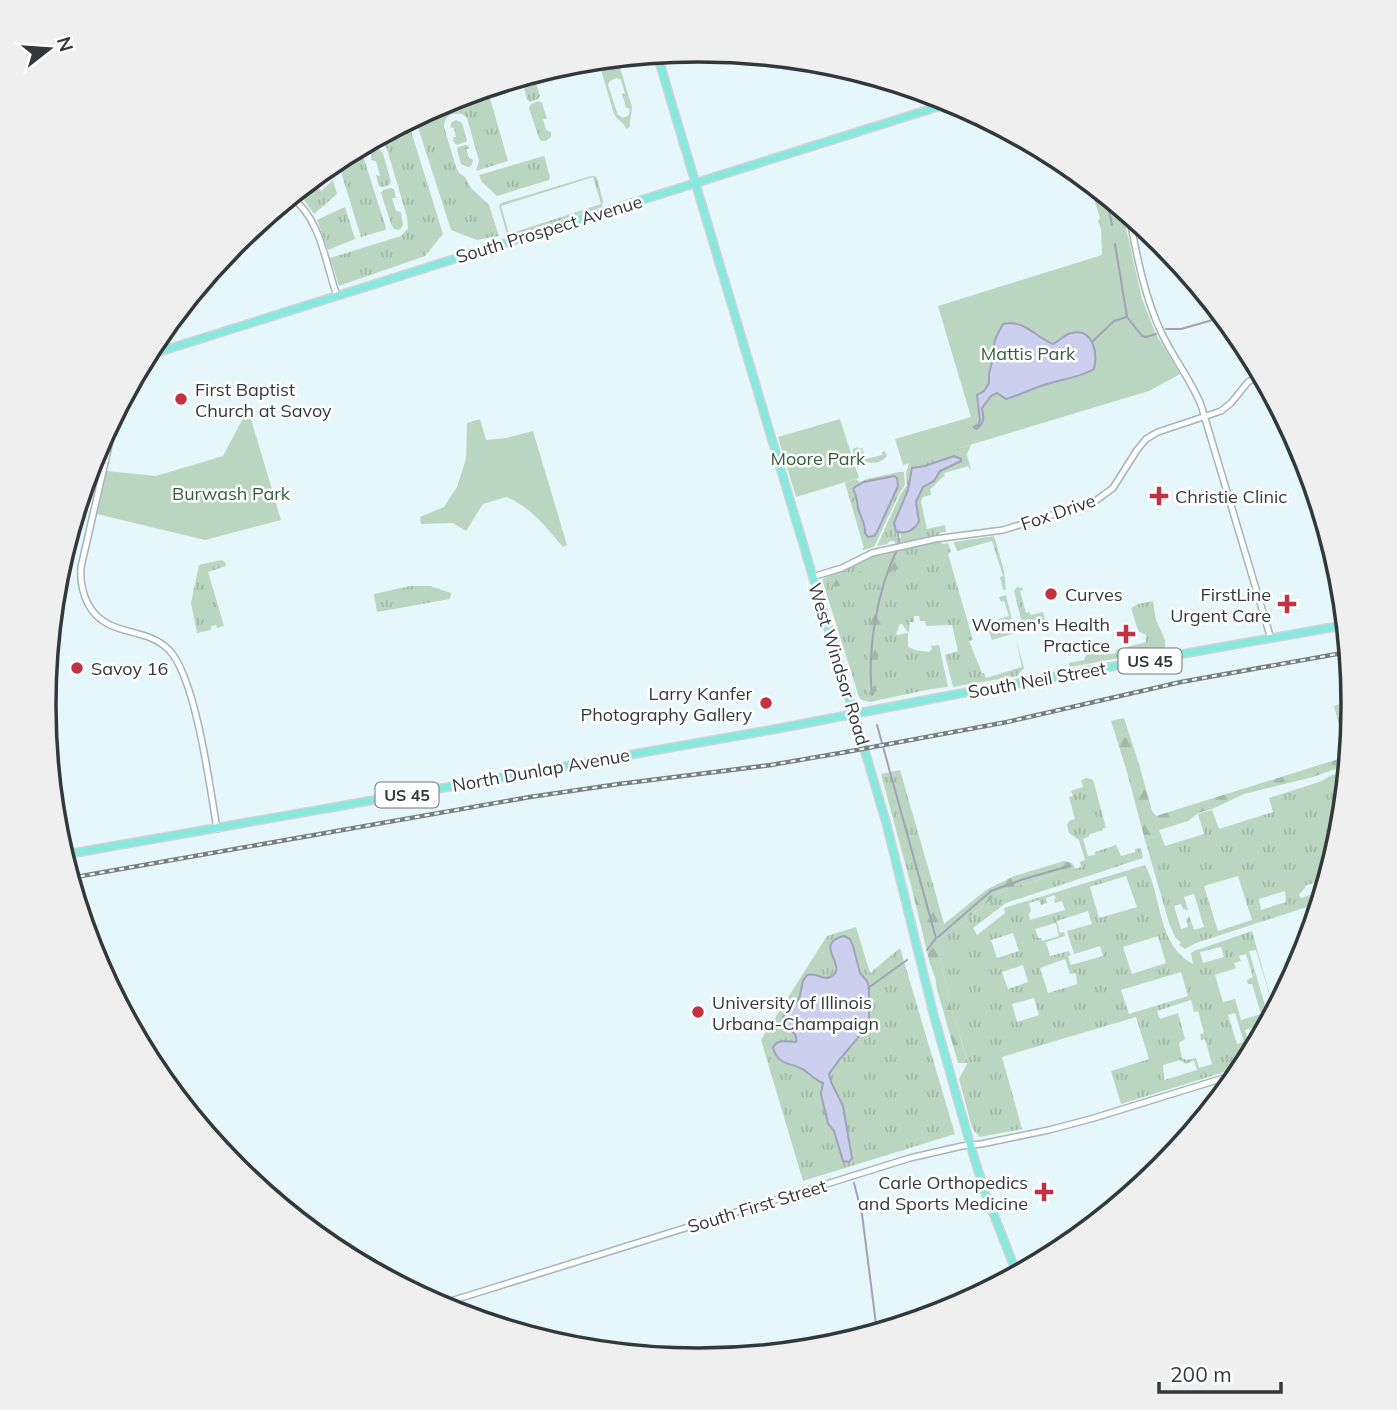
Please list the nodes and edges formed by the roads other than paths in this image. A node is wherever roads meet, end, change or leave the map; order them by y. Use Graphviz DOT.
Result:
graph roads {
  1 [pos="660,64"];
  2 [pos="935,108"];
  3 [pos="695,183"];
  4 [pos="297,203"];
  5 [pos="1132,232"];
  6 [pos="337,296"];
  7 [pos="162,351"];
  8 [pos="1252,380"];
  9 [pos="1205,416"];
  10 [pos="107,455"];
  11 [pos="813,577"];
  12 [pos="1337,627"];
  13 [pos="1271,639"];
  14 [pos="854,715"];
  15 [pos="218,829"];
  16 [pos="74,853"];
  17 [pos="1220,1079"];
  18 [pos="971,1145"];
  19 [pos="1013,1265"];
  20 [pos="455,1300"];
  1 -- 3 [label="main road, West Windsor Road"];
  2 -- 3 [label="main road, South Prospect Avenue"];
  3 -- 6 [label="main road, South Prospect Avenue"];
  3 -- 11 [label="main road, West Windsor Road"];
  4 -- 6 [label="street"];
  5 -- 9 [label="street"];
  6 -- 7 [label="main road, South Prospect Avenue"];
  8 -- 9 [label="street, Fox Drive"];
  9 -- 11 [label="street, Fox Drive"];
  9 -- 13 [label="street"];
  10 -- 15 [label="street"];
  11 -- 14 [label="main road, West Windsor Road"];
  12 -- 13 [label="main road, South Neil Street / US 45"];
  13 -- 14 [label="main road, South Neil Street / US 45"];
  14 -- 15 [label="main road, North Dunlap Avenue / US 45"];
  14 -- 18 [label="main road, West Windsor Road"];
  15 -- 16 [label="main road, North Dunlap Avenue / US 45"];
  17 -- 18 [label="street, South First Street"];
  18 -- 19 [label="main road, West Windsor Road"];
  18 -- 20 [label="street, South First Street"];
}
